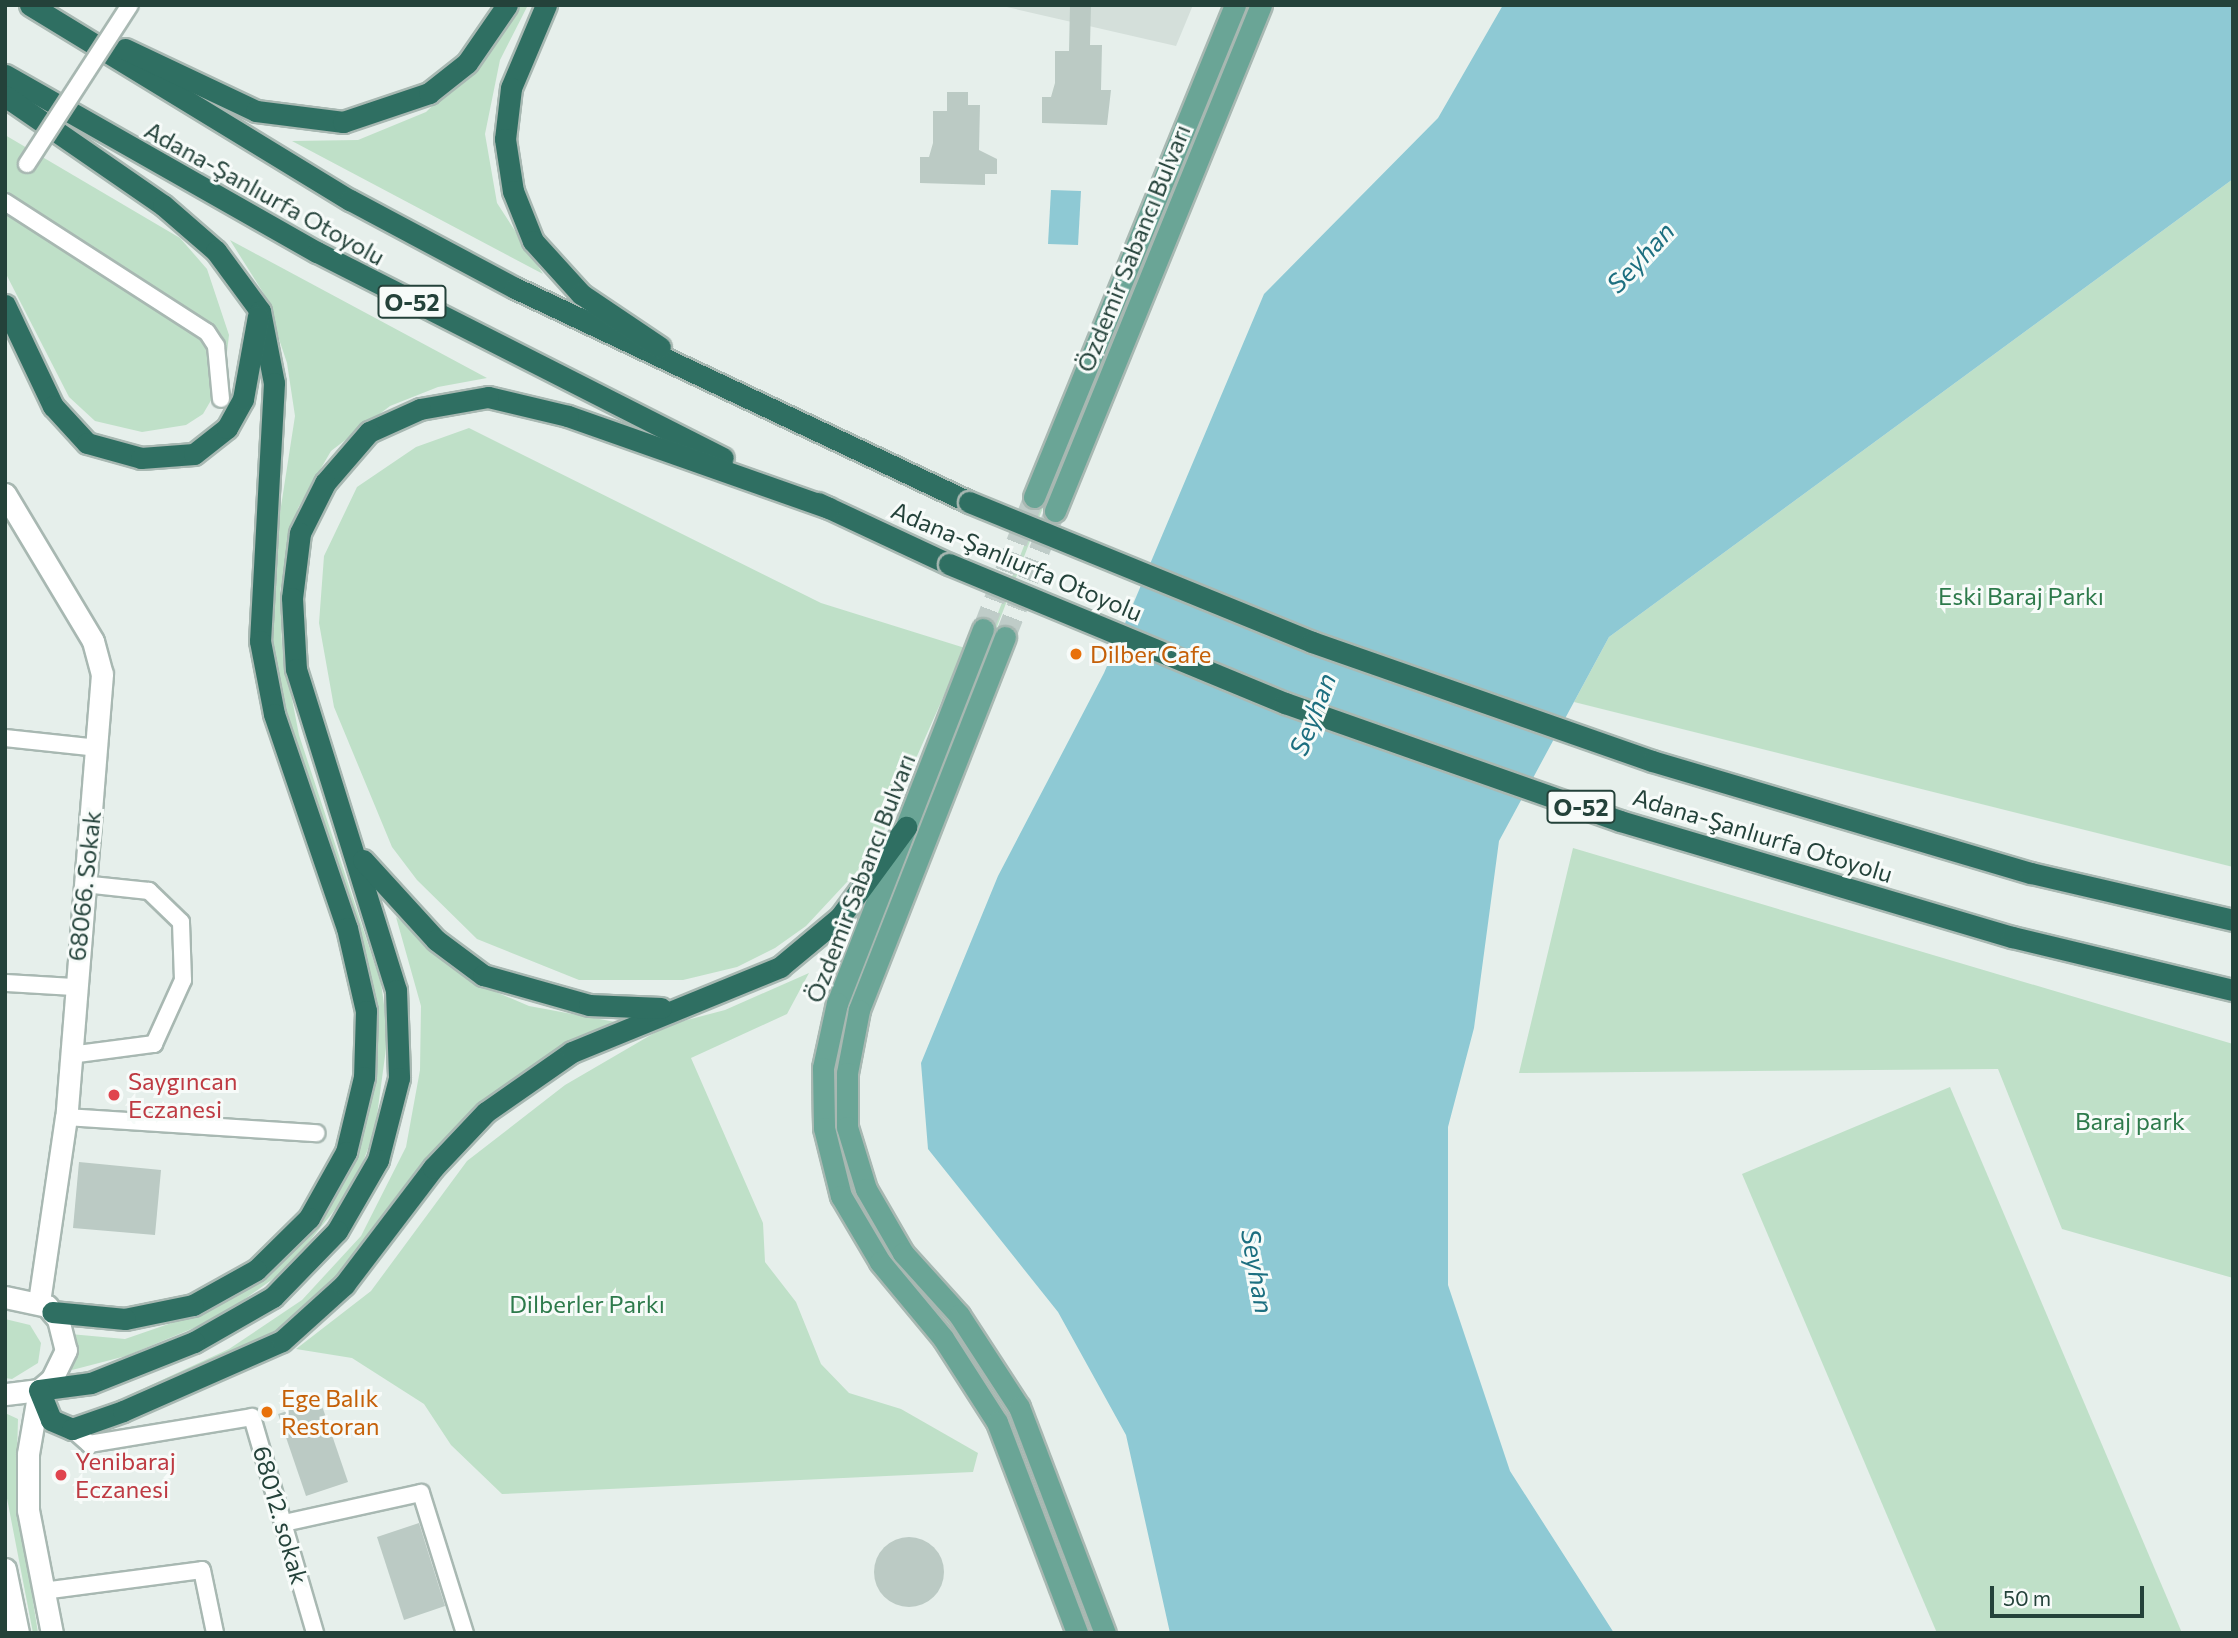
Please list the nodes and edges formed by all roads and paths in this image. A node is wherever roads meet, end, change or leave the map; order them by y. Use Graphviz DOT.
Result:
graph roads {
  1 [pos="30,5"];
  2 [pos="40,5"];
  3 [pos="130,5"];
  4 [pos="506,5"];
  5 [pos="546,5"];
  6 [pos="1235,5"];
  7 [pos="1262,5"];
  8 [pos="5,75"];
  9 [pos="5,96"];
  10 [pos="27,164"];
  11 [pos="5,202"];
  12 [pos="5,305"];
  13 [pos="260,311"];
  14 [pos="221,399"];
  15 [pos="803,426"];
  16 [pos="5,494"];
  17 [pos="1034,497"];
  18 [pos="830,508"];
  19 [pos="1055,511"];
  20 [pos="983,629"];
  21 [pos="1005,637"];
  22 [pos="5,738"];
  23 [pos="98,748"];
  24 [pos="906,827"];
  25 [pos="359,855"];
  26 [pos="84,884"];
  27 [pos="2233,920"];
  28 [pos="5,983"];
  29 [pos="74,986"];
  30 [pos="2233,990"];
  31 [pos="667,1008"];
  32 [pos="70,1055"];
  33 [pos="65,1116"];
  34 [pos="316,1133"];
  35 [pos="8,1295"];
  36 [pos="46,1306"];
  37 [pos="39,1390"];
  38 [pos="5,1394"];
  39 [pos="72,1429"];
  40 [pos="284,1523"];
  41 [pos="5,1569"];
  42 [pos="43,1591"];
  43 [pos="18,1633"];
  44 [pos="52,1633"];
  45 [pos="215,1633"];
  46 [pos="315,1633"];
  47 [pos="465,1633"];
  48 [pos="1077,1633"];
  49 [pos="1105,1633"];
  1 -- 15 [label="highway, Adana-Şanlıurfa Otoyolu / O-52"];
  2 -- 4 [label="highway"];
  3 -- 10 [label="street, bridge"];
  5 -- 15 [label="highway"];
  6 -- 17 [label="main road, Özdemir Sabancı Bulvarı"];
  7 -- 19 [label="main road, Özdemir Sabancı Bulvarı"];
  8 -- 18 [label="highway, Adana-Şanlıurfa Otoyolu / O-52"];
  9 -- 13 [label="highway"];
  11 -- 14 [label="street"];
  12 -- 13 [label="highway"];
  13 -- 36 [label="highway"];
  15 -- 27 [label="highway, Adana-Şanlıurfa Otoyolu / O-52, bridge"];
  16 -- 23 [label="main road, 68066. Sokak"];
  18 -- 25 [label="highway"];
  18 -- 30 [label="highway, Adana-Şanlıurfa Otoyolu / O-52, bridge"];
  20 -- 24 [label="main road, Özdemir Sabancı Bulvarı"];
  21 -- 49 [label="main road, Özdemir Sabancı Bulvarı"];
  22 -- 23 [label="street"];
  23 -- 26 [label="main road, 68066. Sokak"];
  24 -- 31 [label="highway"];
  24 -- 48 [label="main road, Özdemir Sabancı Bulvarı"];
  25 -- 31 [label="highway"];
  25 -- 37 [label="highway"];
  26 -- 29 [label="main road, 68066. Sokak"];
  26 -- 32 [label="street"];
  28 -- 29 [label="street"];
  29 -- 32 [label="main road, 68066. Sokak"];
  31 -- 39 [label="highway"];
  32 -- 33 [label="main road, 68066. Sokak"];
  33 -- 34 [label="street"];
  33 -- 36 [label="main road, 68066. Sokak"];
  35 -- 36 [label="main road"];
  36 -- 37 [label="main road"];
  37 -- 38 [label="main road"];
  37 -- 39 [label="highway"];
  37 -- 42 [label="main road"];
  39 -- 40 [label="street, 68012. sokak"];
  40 -- 46 [label="street, 68012. sokak"];
  40 -- 47 [label="street"];
  41 -- 43 [label="main road"];
  42 -- 44 [label="main road"];
  42 -- 45 [label="street"];
}
